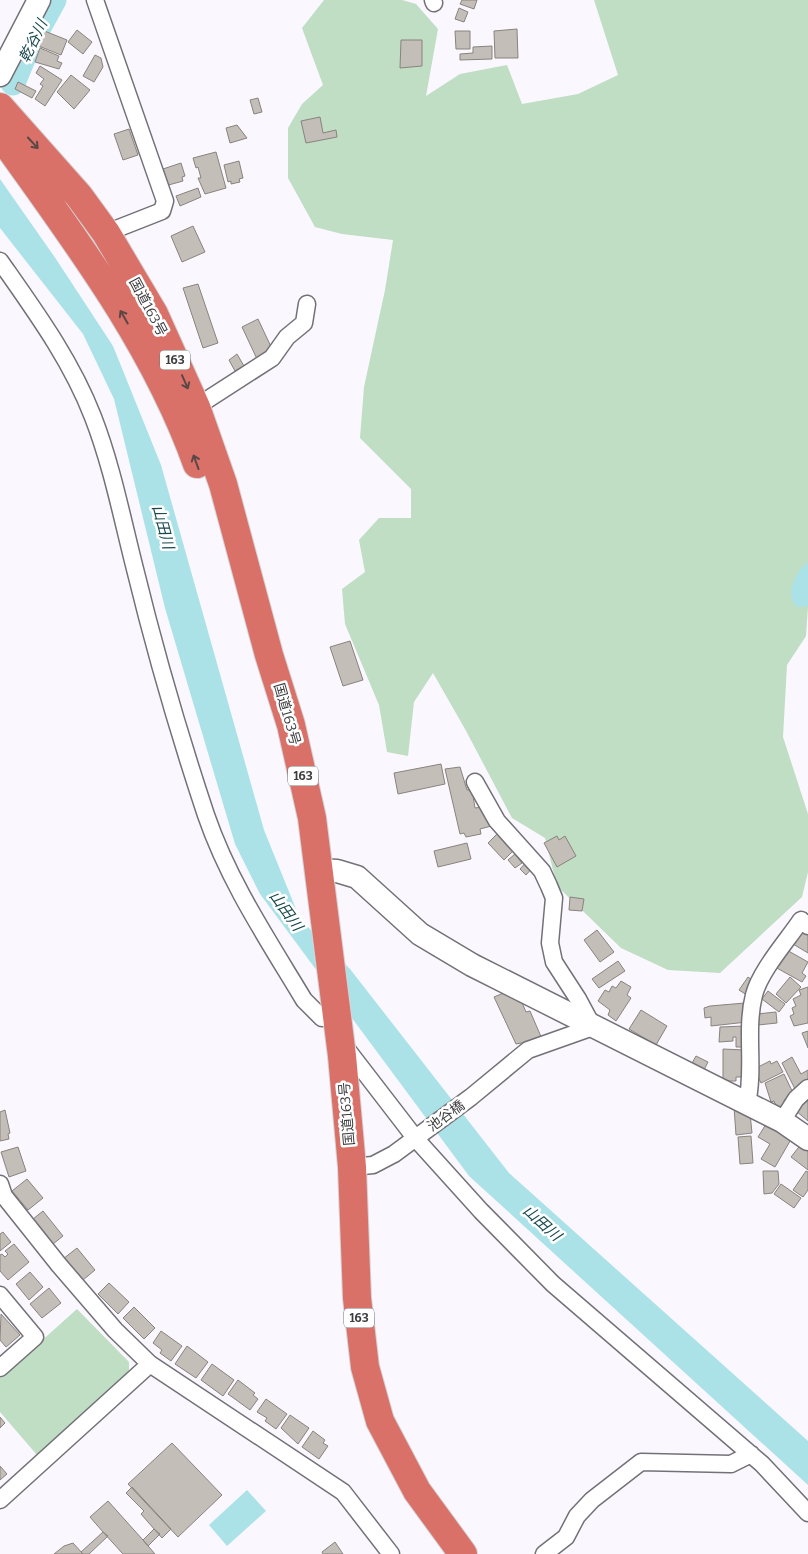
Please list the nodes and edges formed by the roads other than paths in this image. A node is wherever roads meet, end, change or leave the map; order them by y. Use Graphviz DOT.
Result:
graph roads {
  1 [pos="38,0"];
  2 [pos="94,0"];
  3 [pos="0,75"];
  4 [pos="0,107"];
  5 [pos="0,138"];
  6 [pos="106,233"];
  7 [pos="0,261"];
  8 [pos="307,304"];
  9 [pos="196,407"];
  10 [pos="269,655"];
  11 [pos="475,782"];
  12 [pos="319,870"];
  13 [pos="808,926"];
  14 [pos="593,1027"];
  15 [pos="336,1033"];
  16 [pos="808,1088"];
  17 [pos="747,1103"];
  18 [pos="782,1121"];
  19 [pos="418,1137"];
  20 [pos="808,1139"];
  21 [pos="352,1167"];
  22 [pos="0,1184"];
  23 [pos="0,1295"];
  24 [pos="150,1364"];
  25 [pos="0,1368"];
  26 [pos="751,1454"];
  27 [pos="0,1500"];
  28 [pos="808,1513"];
  29 [pos="390,1554"];
  30 [pos="463,1554"];
  31 [pos="544,1554"];
  1 -- 3 [label="street"];
  2 -- 6 [label="street"];
  4 -- 6 [label="highway, 国道163号 / 163, one-way"];
  10 -- 5 [label="highway, 国道163号 / 163, one-way"];
  6 -- 9 [label="highway, 国道163号 / 163, one-way"];
  7 -- 15 [label="street"];
  8 -- 9 [label="street"];
  9 -- 10 [label="highway, 国道163号 / 163"];
  10 -- 12 [label="highway, 国道163号 / 163"];
  11 -- 14 [label="street"];
  12 -- 14 [label="street"];
  12 -- 15 [label="highway, 国道163号 / 163"];
  13 -- 17 [label="street"];
  14 -- 17 [label="street"];
  14 -- 19 [label="street, 池谷橋"];
  15 -- 19 [label="street"];
  15 -- 21 [label="highway, 国道163号 / 163"];
  16 -- 18 [label="street"];
  17 -- 18 [label="street"];
  18 -- 20 [label="street"];
  19 -- 21 [label="street, 池谷橋"];
  19 -- 26 [label="street"];
  21 -- 30 [label="highway, 国道163号 / 163"];
  22 -- 24 [label="street"];
  23 -- 25 [label="street"];
  24 -- 27 [label="street"];
  24 -- 29 [label="street"];
  26 -- 28 [label="street"];
  26 -- 31 [label="street"];
}
